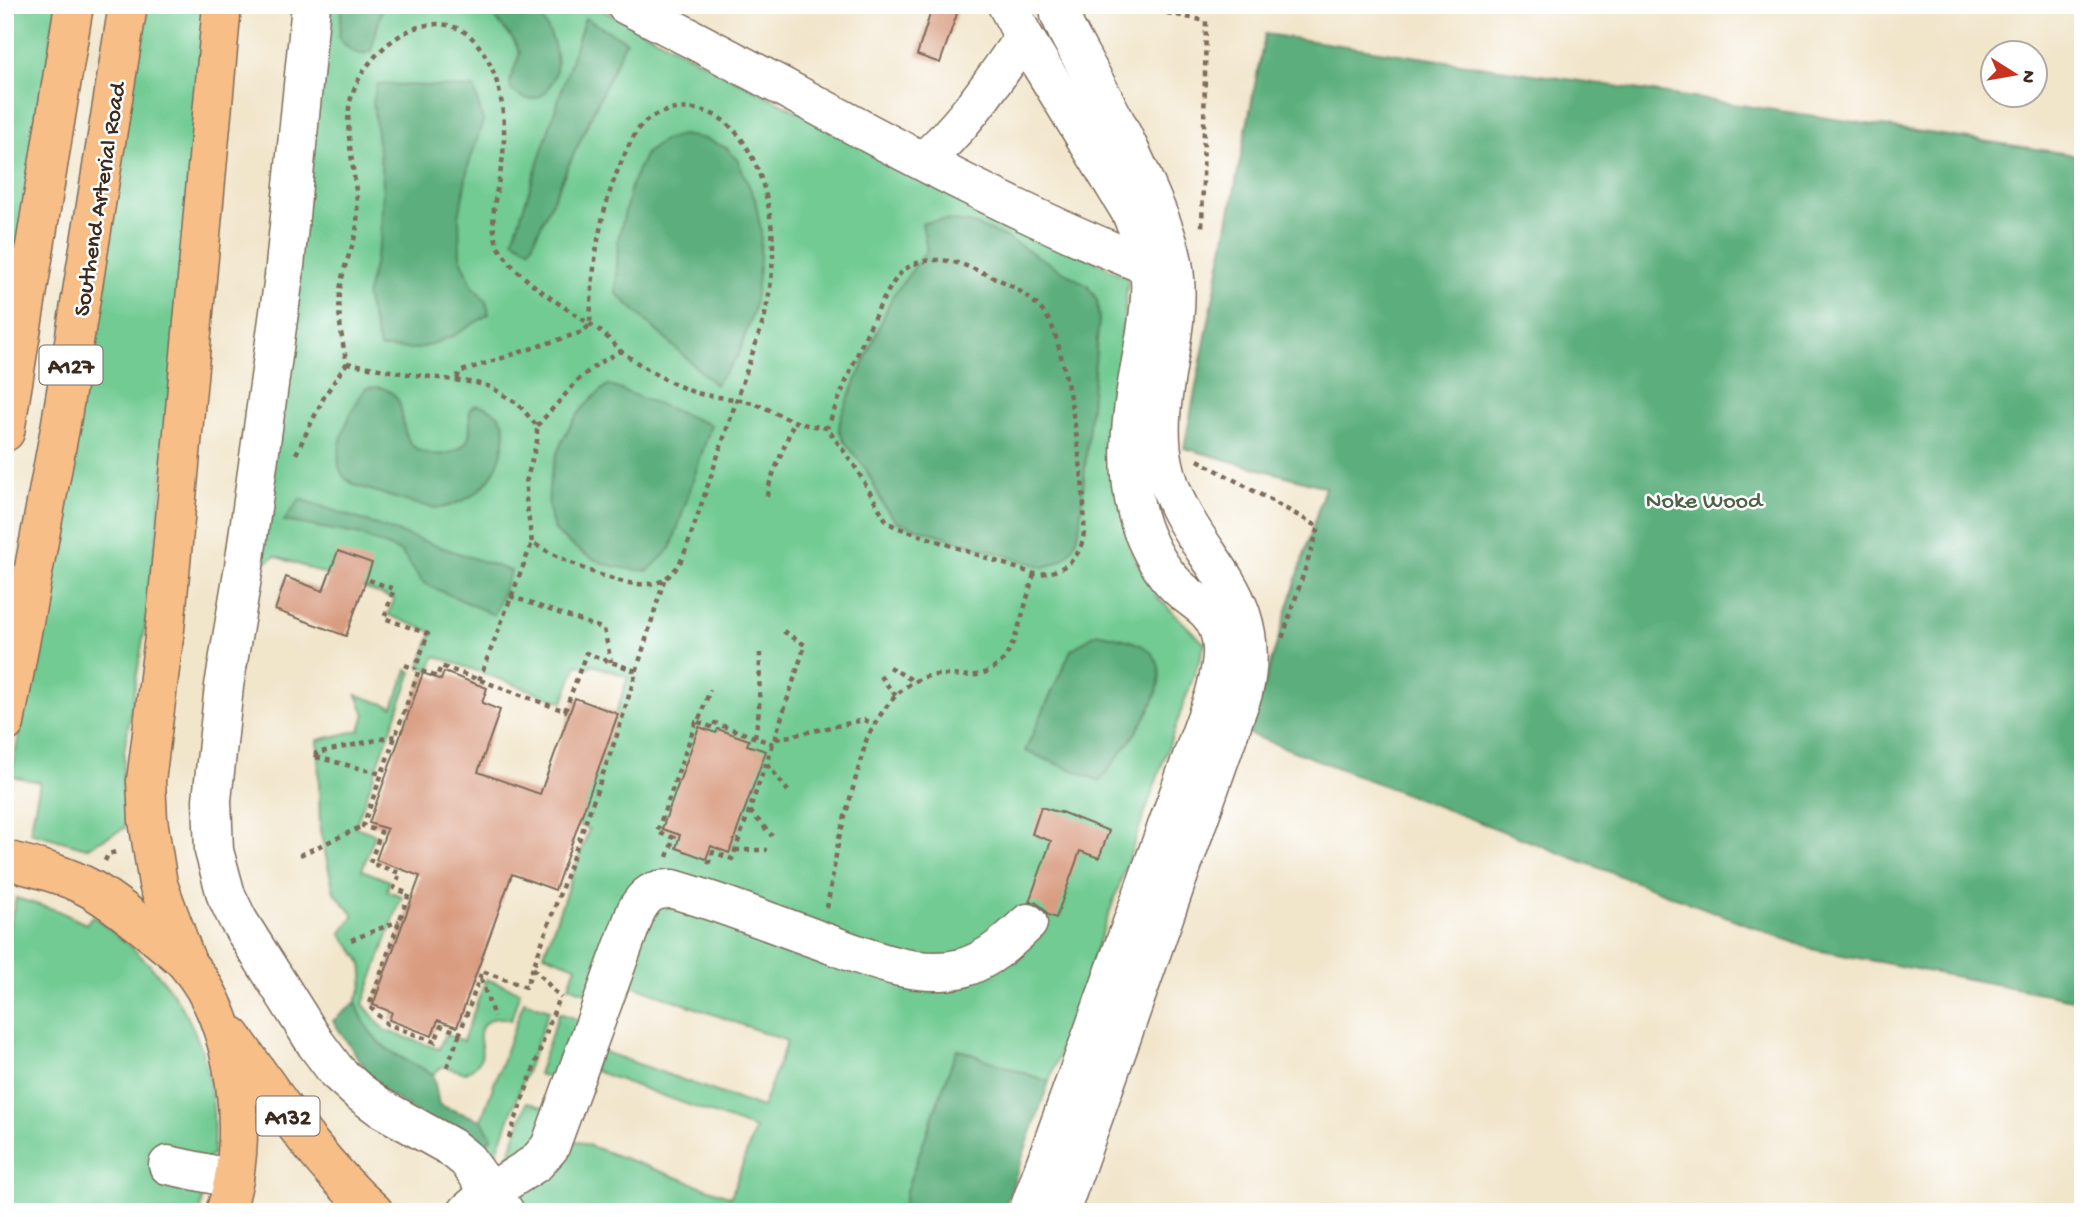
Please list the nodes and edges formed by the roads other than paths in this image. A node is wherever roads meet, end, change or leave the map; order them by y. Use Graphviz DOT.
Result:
graph roads {
  1 [pos="74,5"];
  2 [pos="128,5"];
  3 [pos="222,5"];
  4 [pos="310,5"];
  5 [pos="626,5"];
  6 [pos="1060,5"];
  7 [pos="1016,21"];
  8 [pos="923,161"];
  9 [pos="1149,266"];
  10 [pos="5,432"];
  11 [pos="5,723"];
  12 [pos="5,860"];
  13 [pos="1028,923"];
  14 [pos="187,963"];
  15 [pos="215,1011"];
  16 [pos="167,1165"];
  17 [pos="229,1195"];
  18 [pos="487,1205"];
  19 [pos="374,1212"];
  20 [pos="1028,1212"];
  21 [pos="1060,1212"];
  1 -- 10 [label="main road, A127"];
  2 -- 11 [label="main road, Southend Arterial Road / A127"];
  3 -- 14 [label="main road"];
  4 -- 18 [label="lane"];
  5 -- 8 [label="lane"];
  6 -- 21 [label="lane"];
  7 -- 8 [label="lane"];
  7 -- 9 [label="lane"];
  8 -- 9 [label="lane"];
  9 -- 20 [label="lane"];
  12 -- 14 [label="main road, A132"];
  13 -- 18 [label="lane"];
  14 -- 15 [label="main road, A132"];
  15 -- 17 [label="main road, A132"];
  15 -- 19 [label="main road, A132"];
  16 -- 17 [label="lane"];
}
